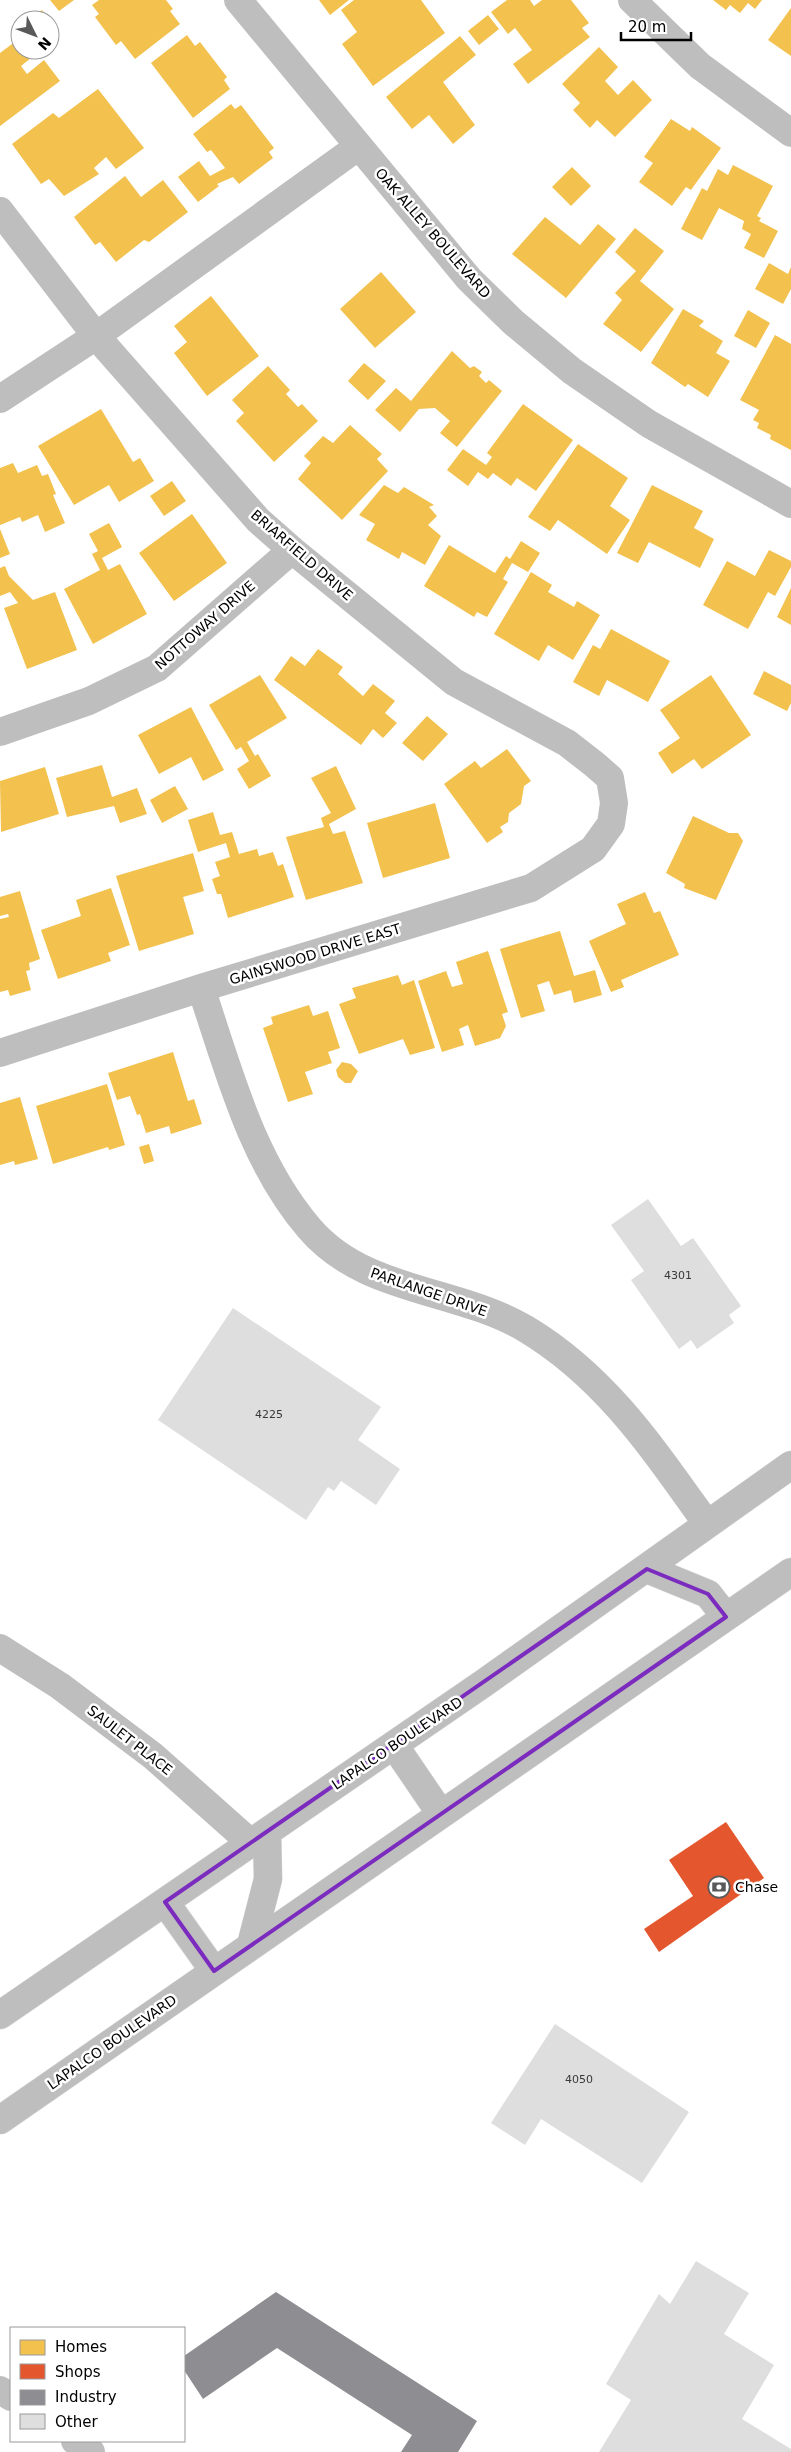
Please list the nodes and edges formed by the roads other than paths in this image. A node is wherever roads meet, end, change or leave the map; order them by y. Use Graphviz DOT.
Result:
graph roads {
  1 [pos="238,0"];
  2 [pos="632,0"];
  3 [pos="791,133"];
  4 [pos="359,146"];
  5 [pos="0,211"];
  6 [pos="96,336"];
  7 [pos="0,399"];
  8 [pos="791,504"];
  9 [pos="292,550"];
  10 [pos="0,732"];
  11 [pos="611,824"];
  12 [pos="201,988"];
  13 [pos="0,1053"];
  14 [pos="791,1465"];
  15 [pos="707,1524"];
  16 [pos="647,1569"];
  17 [pos="791,1572"];
  18 [pos="726,1617"];
  19 [pos="0,1648"];
  20 [pos="394,1745"];
  21 [pos="441,1814"];
  22 [pos="259,1838"];
  23 [pos="165,1902"];
  24 [pos="251,1945"];
  25 [pos="214,1970"];
  26 [pos="0,2015"];
  27 [pos="0,2120"];
  28 [pos="76,2442"];
  29 [pos="91,2452"];
  1 -- 4 [label="street, OAK ALLEY BOULEVARD"];
  2 -- 3 [label="street"];
  4 -- 6 [label="street"];
  4 -- 8 [label="street, OAK ALLEY BOULEVARD"];
  5 -- 6 [label="street, BRIARFIELD DRIVE"];
  6 -- 7 [label="street"];
  6 -- 9 [label="street, BRIARFIELD DRIVE"];
  9 -- 10 [label="street, NOTTOWAY DRIVE"];
  9 -- 11 [label="street, BRIARFIELD DRIVE"];
  11 -- 12 [label="street, GAINSWOOD DRIVE EAST"];
  12 -- 13 [label="street, GAINSWOOD DRIVE EAST"];
  12 -- 15 [label="street, PARLANGE DRIVE"];
  14 -- 15 [label="street, LAPALCO BOULEVARD"];
  15 -- 16 [label="street, LAPALCO BOULEVARD"];
  16 -- 18 [label="street"];
  16 -- 20 [label="street, LAPALCO BOULEVARD"];
  17 -- 18 [label="street, LAPALCO BOULEVARD"];
  18 -- 21 [label="street, LAPALCO BOULEVARD"];
  19 -- 22 [label="street, SAULET PLACE"];
  20 -- 21 [label="street"];
  20 -- 22 [label="street, LAPALCO BOULEVARD"];
  21 -- 24 [label="street, LAPALCO BOULEVARD"];
  22 -- 23 [label="street, LAPALCO BOULEVARD"];
  22 -- 24 [label="street"];
  23 -- 25 [label="street"];
  23 -- 26 [label="street, LAPALCO BOULEVARD"];
  24 -- 25 [label="street, LAPALCO BOULEVARD"];
  25 -- 27 [label="street, LAPALCO BOULEVARD"];
  28 -- 29 [label="street"];
}
